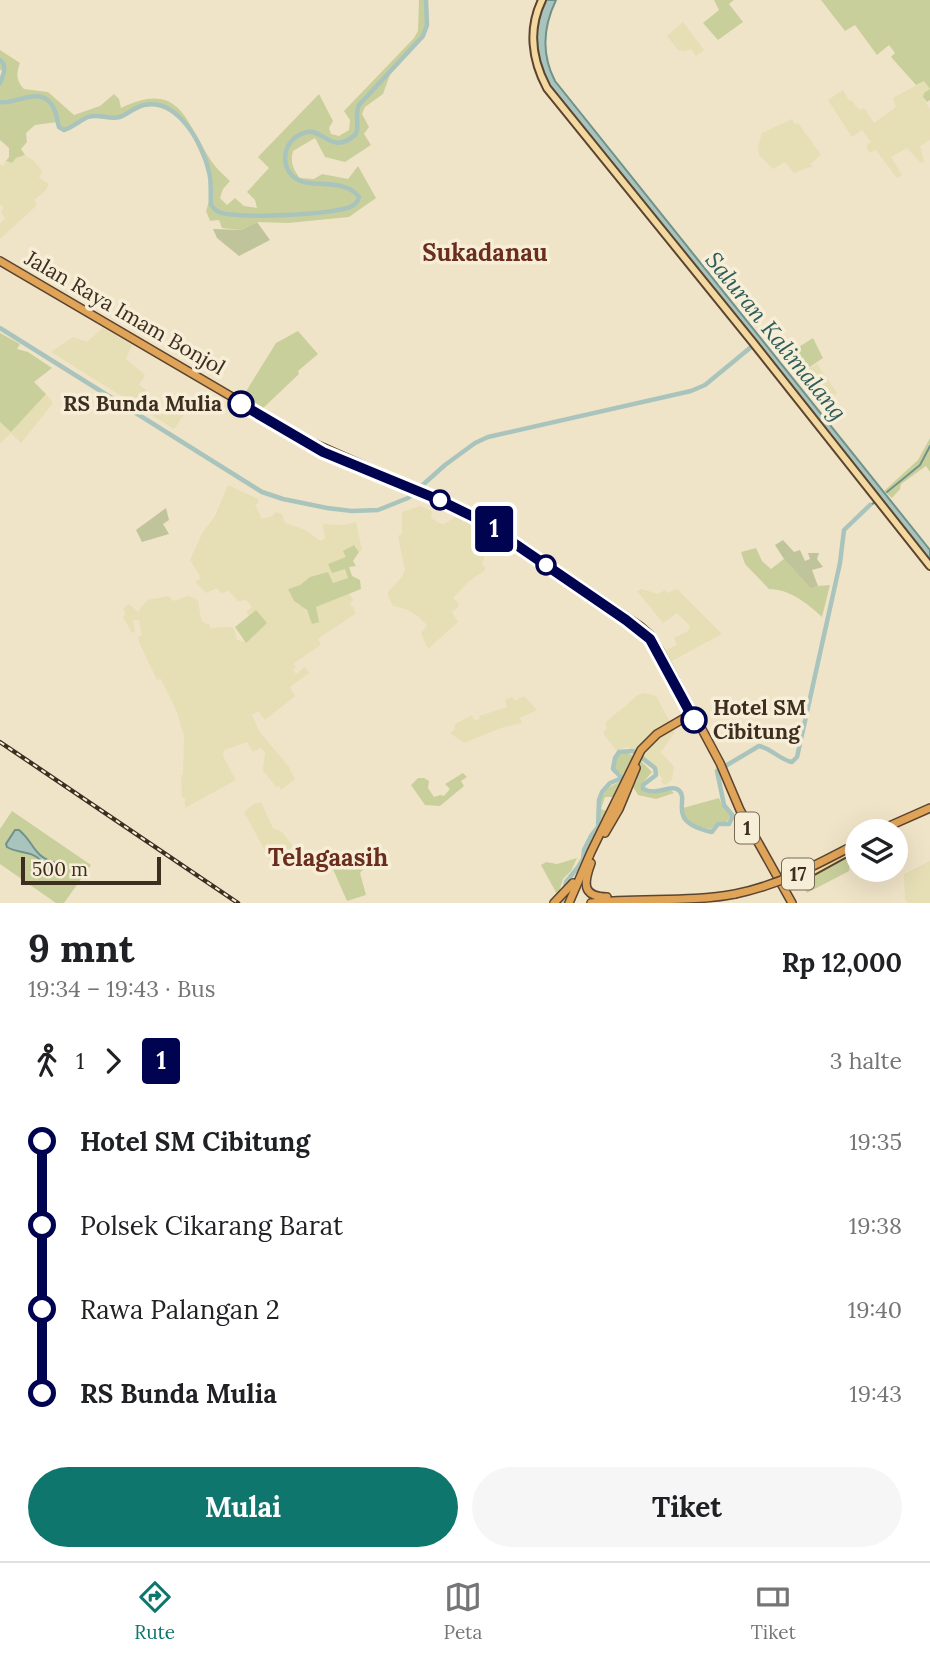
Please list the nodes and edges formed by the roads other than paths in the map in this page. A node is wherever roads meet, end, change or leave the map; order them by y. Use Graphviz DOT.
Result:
graph roads {
  1 [pos="540,0"];
  2 [pos="0,262"];
  3 [pos="930,569"];
  4 [pos="583,589"];
  5 [pos="684,701"];
  6 [pos="693,715"];
  7 [pos="680,722"];
  8 [pos="700,733"];
  9 [pos="719,764"];
  10 [pos="930,810"];
  11 [pos="908,819"];
  12 [pos="908,821"];
  13 [pos="755,838"];
  14 [pos="845,851"];
  15 [pos="845,851"];
  16 [pos="593,852"];
  17 [pos="581,873"];
  18 [pos="783,882"];
  19 [pos="692,901"];
  20 [pos="790,901"];
  21 [pos="554,903"];
  22 [pos="570,903"];
  23 [pos="591,903"];
  1 -- 3 [label="main road"];
  2 -- 4 [label="highway, Jalan Raya Imam Bonjol / 1"];
  4 -- 5 [label="highway, Jalan Raya Imam Bonjol / 1"];
  4 -- 6 [label="highway, Jalan Raya Imam Bonjol / 1"];
  5 -- 6 [label="highway, Jalan Raya Imam Bonjol / 1"];
  5 -- 7 [label="highway"];
  6 -- 7 [label="highway"];
  6 -- 8 [label="highway, Jalan Raya Imam Bonjol / 1"];
  6 -- 9 [label="highway, Jalan Raya Imam Bonjol / 1"];
  7 -- 8 [label="highway"];
  7 -- 16 [label="highway"];
  8 -- 9 [label="highway, Jalan Raya Imam Bonjol / 1"];
  9 -- 13 [label="highway, 1"];
  10 -- 11 [label="highway"];
  10 -- 12 [label="highway"];
  13 -- 18 [label="highway, 1"];
  13 -- 18 [label="highway, 1"];
  14 -- 18 [label="main road"];
  15 -- 19 [label="highway, 17, bridge"];
  16 -- 17 [label="highway"];
  16 -- 19 [label="highway"];
  17 -- 21 [label="highway"];
  17 -- 22 [label="highway"];
  18 -- 20 [label="highway, 1"];
  18 -- 20 [label="highway"];
  19 -- 23 [label="highway, 17"];
}
